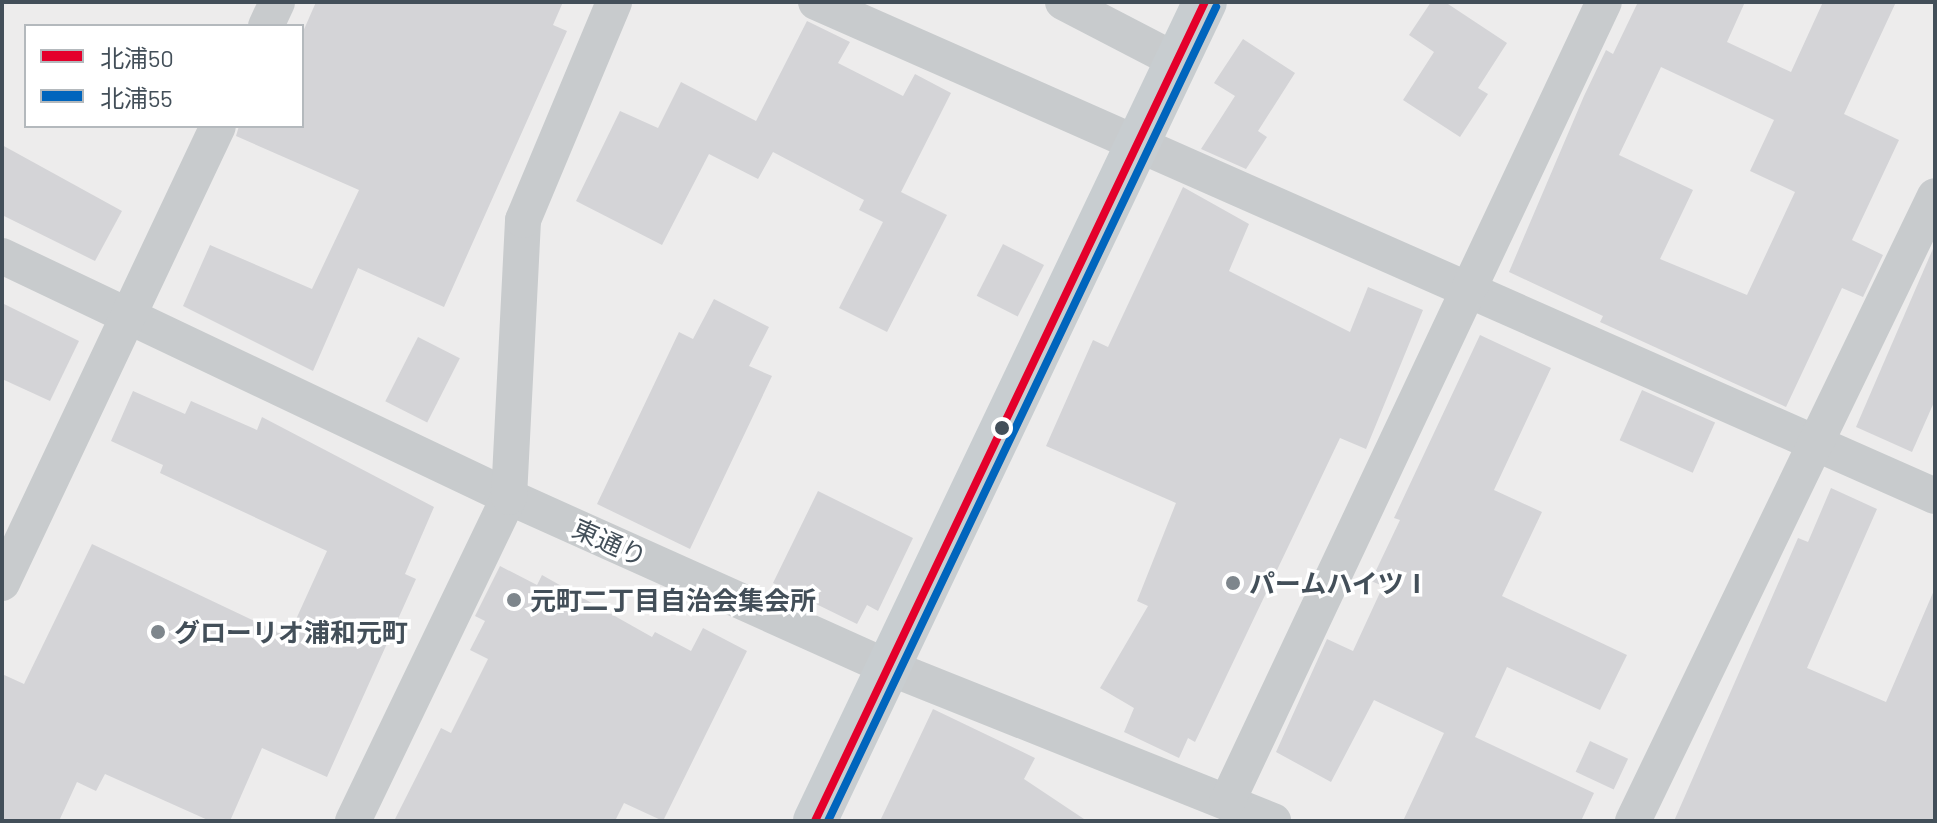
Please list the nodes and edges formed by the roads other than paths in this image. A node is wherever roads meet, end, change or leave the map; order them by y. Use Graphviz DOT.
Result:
graph roads {
  1 [pos="277,2"];
  2 [pos="614,2"];
  3 [pos="816,2"];
  4 [pos="1063,2"];
  5 [pos="1205,2"];
  6 [pos="1604,2"];
  7 [pos="267,24"];
  8 [pos="1177,61"];
  9 [pos="217,128"];
  10 [pos="1138,144"];
  11 [pos="1935,196"];
  12 [pos="2,256"];
  13 [pos="1468,288"];
  14 [pos="127,317"];
  15 [pos="1816,446"];
  16 [pos="1935,496"];
  17 [pos="509,497"];
  18 [pos="2,583"];
  19 [pos="888,667"];
  20 [pos="1227,802"];
  21 [pos="353,821"];
  22 [pos="815,821"];
  23 [pos="1273,821"];
  24 [pos="1633,821"];
  1 -- 7 [label="street"];
  2 -- 17 [label="street"];
  3 -- 10 [label="street"];
  4 -- 8 [label="street"];
  5 -- 8 [label="street"];
  6 -- 13 [label="street"];
  8 -- 10 [label="street"];
  9 -- 14 [label="street"];
  10 -- 13 [label="street"];
  10 -- 19 [label="street"];
  11 -- 15 [label="street"];
  12 -- 14 [label="street, 東通り"];
  13 -- 15 [label="street"];
  13 -- 20 [label="street"];
  14 -- 17 [label="street, 東通り"];
  14 -- 18 [label="street"];
  15 -- 16 [label="street"];
  15 -- 24 [label="street"];
  17 -- 19 [label="street, 東通り"];
  17 -- 21 [label="street"];
  19 -- 20 [label="street, 東通り"];
  19 -- 22 [label="street"];
  20 -- 23 [label="street, 東通り"];
}
